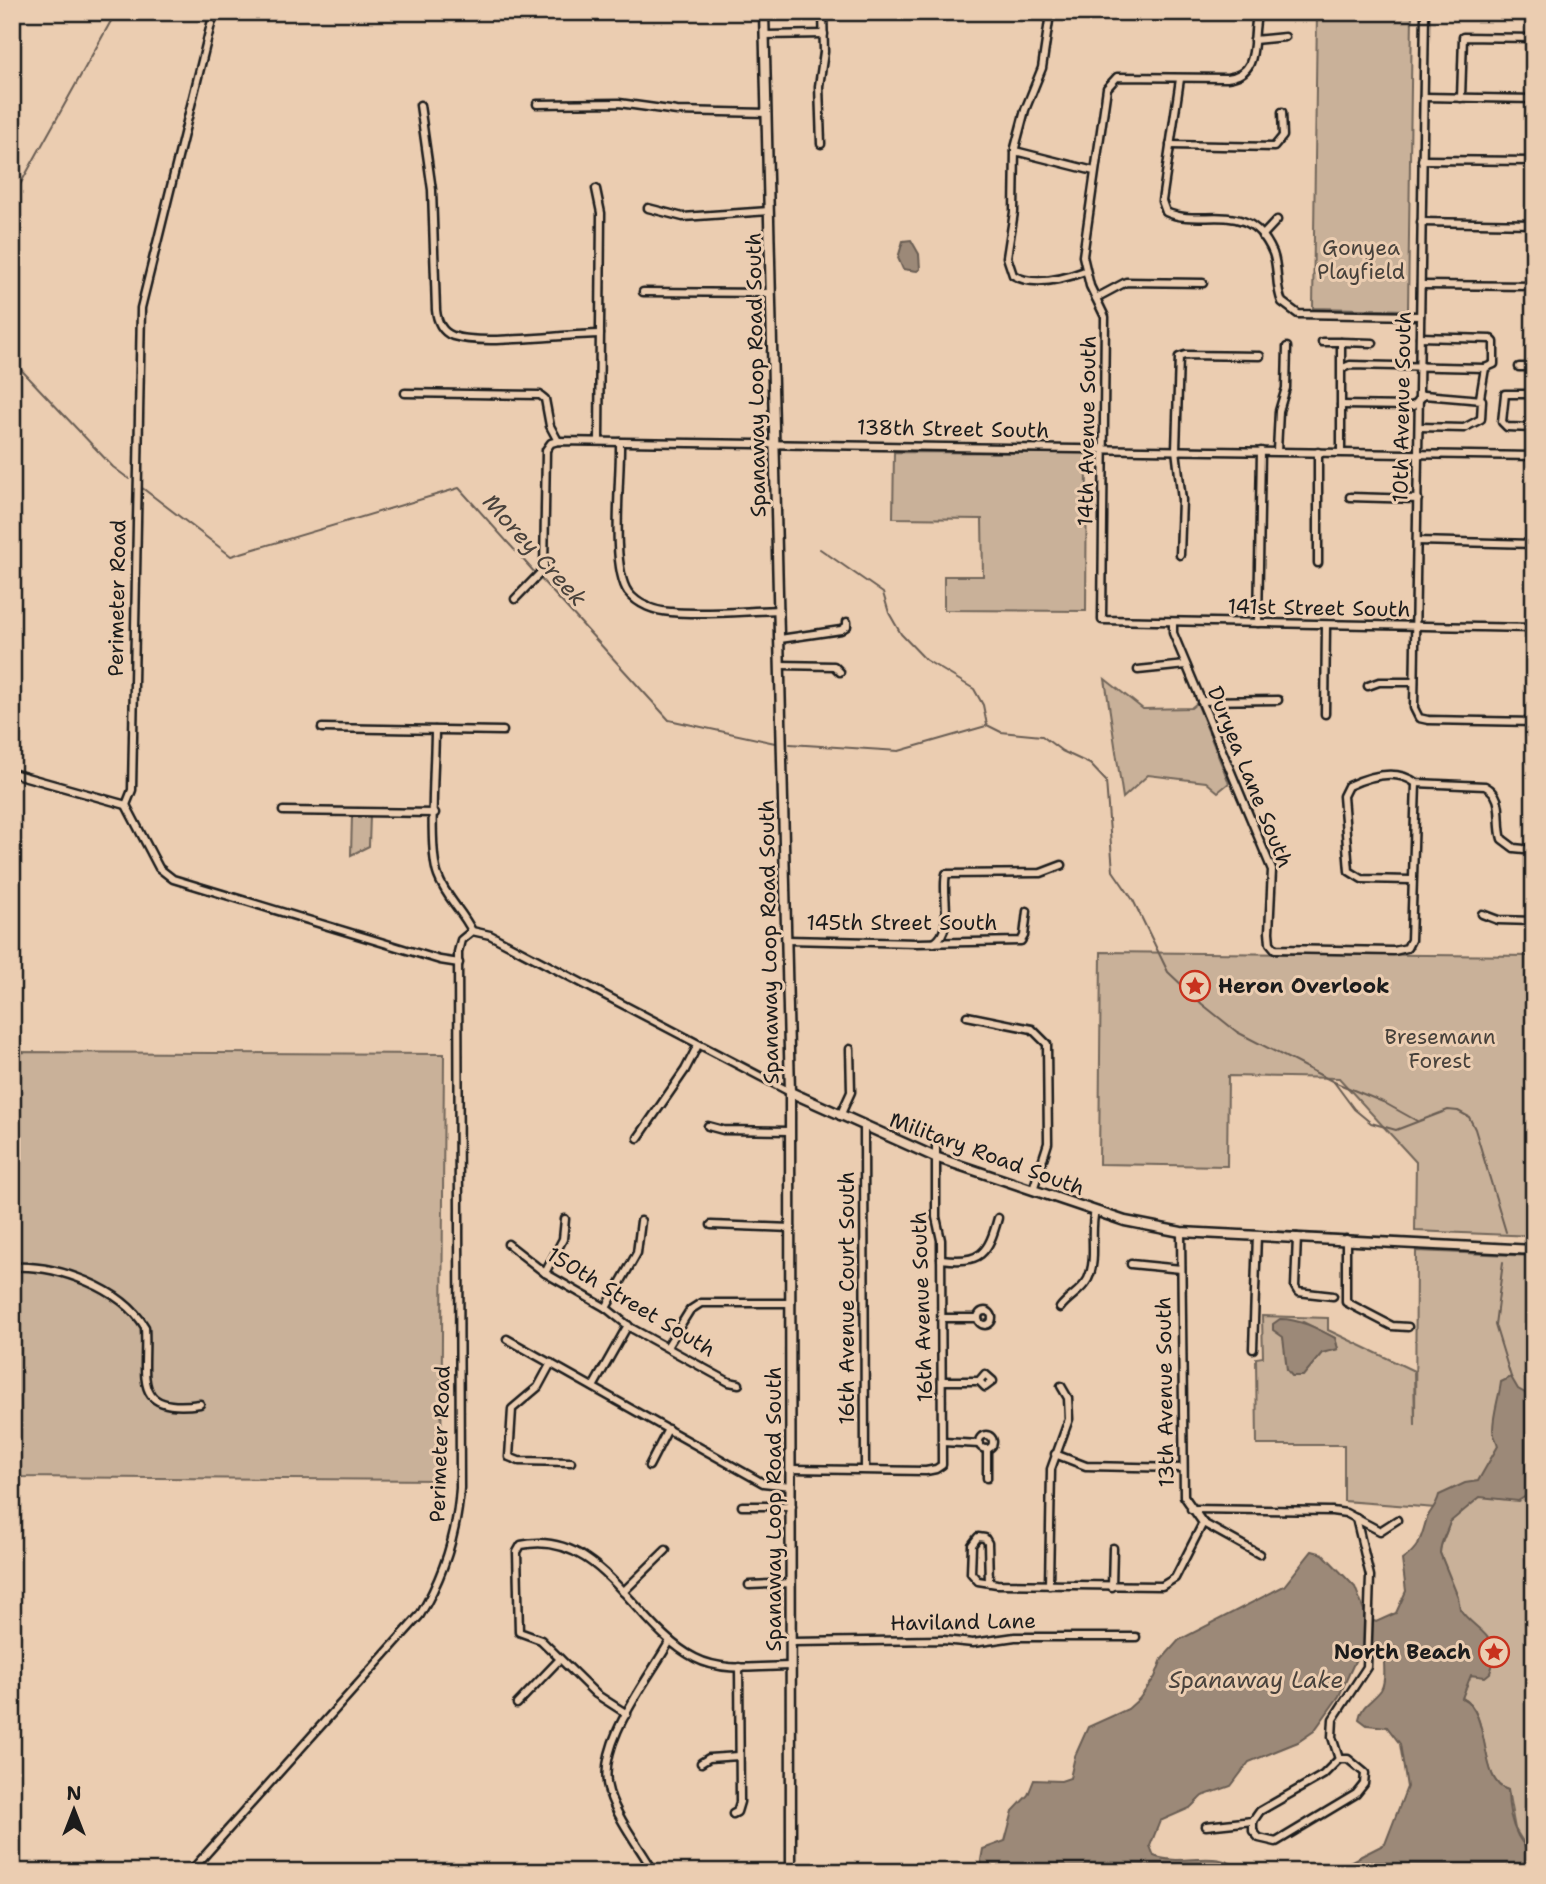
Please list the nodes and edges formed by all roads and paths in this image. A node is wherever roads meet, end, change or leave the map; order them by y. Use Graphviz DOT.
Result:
graph roads {
  1 [pos="214,12"];
  2 [pos="764,12"];
  3 [pos="823,12"];
  4 [pos="1258,12"];
  5 [pos="1425,12"];
  6 [pos="1050,14"];
  7 [pos="824,34"];
  8 [pos="765,35"];
  9 [pos="1285,37"];
  10 [pos="1534,38"];
  11 [pos="1254,40"];
  12 [pos="1180,79"];
  13 [pos="1424,97"];
  14 [pos="1461,98"];
  15 [pos="1534,99"];
  16 [pos="537,104"];
  17 [pos="420,106"];
  18 [pos="1282,112"];
  19 [pos="767,113"];
  20 [pos="821,144"];
  21 [pos="1170,145"];
  22 [pos="1015,151"];
  23 [pos="1422,160"];
  24 [pos="1534,161"];
  25 [pos="1094,171"];
  26 [pos="596,189"];
  27 [pos="648,208"];
  28 [pos="769,211"];
  29 [pos="1277,220"];
  30 [pos="1421,222"];
  31 [pos="1534,224"];
  32 [pos="1260,235"];
  33 [pos="1084,271"];
  34 [pos="1203,283"];
  35 [pos="1421,285"];
  36 [pos="1534,286"];
  37 [pos="643,292"];
  38 [pos="771,293"];
  39 [pos="1096,298"];
  40 [pos="1420,316"];
  41 [pos="600,334"];
  42 [pos="1420,337"];
  43 [pos="1322,342"];
  44 [pos="1341,342"];
  45 [pos="1373,342"];
  46 [pos="1287,347"];
  47 [pos="1260,356"];
  48 [pos="1420,367"];
  49 [pos="1520,367"];
  50 [pos="1534,367"];
  51 [pos="1343,368"];
  52 [pos="1488,368"];
  53 [pos="405,393"];
  54 [pos="1534,394"];
  55 [pos="1480,398"];
  56 [pos="1419,400"];
  57 [pos="1342,405"];
  58 [pos="1419,427"];
  59 [pos="1534,428"];
  60 [pos="558,441"];
  61 [pos="599,441"];
  62 [pos="620,442"];
  63 [pos="775,444"];
  64 [pos="1104,449"];
  65 [pos="1176,450"];
  66 [pos="1261,451"];
  67 [pos="1277,451"];
  68 [pos="1318,452"];
  69 [pos="1341,452"];
  70 [pos="1418,454"];
  71 [pos="1534,456"];
  72 [pos="1350,497"];
  73 [pos="1418,499"];
  74 [pos="1418,541"];
  75 [pos="1534,544"];
  76 [pos="1180,555"];
  77 [pos="1318,563"];
  78 [pos="515,599"];
  79 [pos="779,610"];
  80 [pos="847,622"];
  81 [pos="1103,622"];
  82 [pos="1173,624"];
  83 [pos="1258,624"];
  84 [pos="1326,625"];
  85 [pos="1417,627"];
  86 [pos="1534,628"];
  87 [pos="780,639"];
  88 [pos="780,665"];
  89 [pos="1186,665"];
  90 [pos="1138,670"];
  91 [pos="840,672"];
  92 [pos="1414,682"];
  93 [pos="1368,686"];
  94 [pos="1278,700"];
  95 [pos="1201,701"];
  96 [pos="1325,714"];
  97 [pos="1534,722"];
  98 [pos="322,727"];
  99 [pos="435,730"];
  100 [pos="503,731"];
  101 [pos="12,773"];
  102 [pos="1416,783"];
  103 [pos="126,805"];
  104 [pos="283,811"];
  105 [pos="435,813"];
  106 [pos="1534,850"];
  107 [pos="1062,865"];
  108 [pos="1411,880"];
  109 [pos="1027,911"];
  110 [pos="1482,914"];
  111 [pos="1534,921"];
  112 [pos="472,932"];
  113 [pos="787,940"];
  114 [pos="934,943"];
  115 [pos="458,963"];
  116 [pos="967,1016"];
  117 [pos="698,1045"];
  118 [pos="850,1049"];
  119 [pos="790,1091"];
  120 [pos="840,1116"];
  121 [pos="708,1126"];
  122 [pos="864,1127"];
  123 [pos="790,1130"];
  124 [pos="638,1138"];
  125 [pos="936,1143"];
  126 [pos="935,1157"];
  127 [pos="1033,1190"];
  128 [pos="1095,1211"];
  129 [pos="998,1218"];
  130 [pos="565,1219"];
  131 [pos="641,1221"];
  132 [pos="711,1224"];
  133 [pos="791,1228"];
  134 [pos="1181,1232"];
  135 [pos="1257,1235"];
  136 [pos="1297,1237"];
  137 [pos="1346,1239"];
  138 [pos="508,1244"];
  139 [pos="1533,1250"];
  140 [pos="941,1259"];
  141 [pos="1534,1261"];
  142 [pos="1131,1264"];
  143 [pos="12,1268"];
  144 [pos="1181,1269"];
  145 [pos="545,1273"];
  146 [pos="1333,1296"];
  147 [pos="791,1303"];
  148 [pos="606,1308"];
  149 [pos="1060,1308"];
  150 [pos="942,1318"];
  151 [pos="978,1318"];
  152 [pos="628,1325"];
  153 [pos="1408,1327"];
  154 [pos="507,1339"];
  155 [pos="667,1348"];
  156 [pos="1253,1349"];
  157 [pos="551,1363"];
  158 [pos="943,1381"];
  159 [pos="979,1381"];
  160 [pos="739,1384"];
  161 [pos="1061,1386"];
  162 [pos="593,1387"];
  163 [pos="200,1404"];
  164 [pos="668,1429"];
  165 [pos="943,1442"];
  166 [pos="980,1444"];
  167 [pos="987,1449"];
  168 [pos="1055,1454"];
  169 [pos="571,1462"];
  170 [pos="649,1466"];
  171 [pos="1182,1468"];
  172 [pos="792,1469"];
  173 [pos="865,1469"];
  174 [pos="987,1478"];
  175 [pos="792,1486"];
  176 [pos="742,1506"];
  177 [pos="792,1506"];
  178 [pos="1191,1509"];
  179 [pos="1356,1518"];
  180 [pos="1397,1520"];
  181 [pos="1203,1523"];
  182 [pos="1113,1548"];
  183 [pos="666,1550"];
  184 [pos="1259,1555"];
  185 [pos="792,1583"];
  186 [pos="989,1583"];
  187 [pos="749,1585"];
  188 [pos="1049,1585"];
  189 [pos="1112,1587"];
  190 [pos="623,1592"];
  191 [pos="1136,1637"];
  192 [pos="670,1641"];
  193 [pos="791,1642"];
  194 [pos="560,1659"];
  195 [pos="791,1666"];
  196 [pos="739,1667"];
  197 [pos="516,1704"];
  198 [pos="627,1714"];
  199 [pos="739,1756"];
  200 [pos="1339,1759"];
  201 [pos="701,1763"];
  202 [pos="733,1814"];
  203 [pos="1253,1821"];
  204 [pos="1206,1826"];
  205 [pos="190,1872"];
  206 [pos="654,1872"];
  207 [pos="791,1872"];
  1 -- 103 [label="street, Perimeter Road"];
  2 -- 8 [label="main road, Spanaway Loop Road South"];
  3 -- 7 [label="street"];
  4 -- 11 [label="street"];
  5 -- 13 [label="street, 10th Avenue South"];
  6 -- 22 [label="street"];
  7 -- 8 [label="street"];
  7 -- 20 [label="street"];
  8 -- 19 [label="main road, Spanaway Loop Road South"];
  9 -- 11 [label="street"];
  10 -- 14 [label="street"];
  11 -- 12 [label="street"];
  12 -- 21 [label="street"];
  12 -- 25 [label="street, 14th Avenue South"];
  13 -- 14 [label="street"];
  13 -- 23 [label="street, 10th Avenue South"];
  14 -- 15 [label="street"];
  16 -- 19 [label="street"];
  17 -- 41 [label="street"];
  18 -- 21 [label="street"];
  19 -- 28 [label="main road, Spanaway Loop Road South"];
  21 -- 32 [label="street"];
  22 -- 25 [label="street"];
  22 -- 33 [label="street"];
  23 -- 24 [label="street"];
  23 -- 30 [label="street, 10th Avenue South"];
  25 -- 33 [label="street, 14th Avenue South"];
  26 -- 41 [label="street"];
  27 -- 28 [label="street"];
  28 -- 38 [label="main road, Spanaway Loop Road South"];
  29 -- 32 [label="street"];
  30 -- 31 [label="street"];
  30 -- 35 [label="street, 10th Avenue South"];
  32 -- 40 [label="street"];
  33 -- 39 [label="street, 14th Avenue South"];
  34 -- 39 [label="street"];
  35 -- 36 [label="street"];
  35 -- 40 [label="street, 10th Avenue South"];
  37 -- 38 [label="street"];
  38 -- 63 [label="main road, Spanaway Loop Road South"];
  39 -- 64 [label="street, 14th Avenue South"];
  40 -- 42 [label="street, 10th Avenue South"];
  41 -- 61 [label="street"];
  42 -- 48 [label="street, 10th Avenue South"];
  42 -- 52 [label="street"];
  43 -- 44 [label="street"];
  44 -- 45 [label="street"];
  44 -- 51 [label="street"];
  46 -- 67 [label="street"];
  47 -- 65 [label="street"];
  48 -- 51 [label="street"];
  48 -- 52 [label="street"];
  48 -- 56 [label="street, 10th Avenue South"];
  49 -- 50 [label="street"];
  51 -- 57 [label="street"];
  52 -- 55 [label="street"];
  53 -- 60 [label="street"];
  54 -- 59 [label="street"];
  55 -- 56 [label="street"];
  55 -- 58 [label="street"];
  56 -- 57 [label="street"];
  56 -- 58 [label="street, 10th Avenue South"];
  57 -- 69 [label="street"];
  58 -- 70 [label="street, 10th Avenue South"];
  60 -- 61 [label="street, 138th Street South"];
  60 -- 78 [label="street"];
  61 -- 62 [label="street, 138th Street South"];
  62 -- 63 [label="street, 138th Street South"];
  62 -- 79 [label="street"];
  63 -- 64 [label="street, 138th Street South"];
  63 -- 79 [label="main road, Spanaway Loop Road South"];
  64 -- 65 [label="street, 138th Street South"];
  64 -- 81 [label="street, 14th Avenue South"];
  65 -- 66 [label="street, 138th Street South"];
  65 -- 76 [label="street"];
  66 -- 67 [label="street, 138th Street South"];
  66 -- 83 [label="street"];
  67 -- 68 [label="street, 138th Street South"];
  68 -- 69 [label="street, 138th Street South"];
  68 -- 77 [label="street"];
  69 -- 70 [label="street, 138th Street South"];
  70 -- 71 [label="street, 138th Street South"];
  70 -- 73 [label="street, 10th Avenue South"];
  72 -- 73 [label="street"];
  73 -- 74 [label="street, 10th Avenue South"];
  74 -- 75 [label="street"];
  74 -- 85 [label="street, 10th Avenue South"];
  79 -- 87 [label="main road, Spanaway Loop Road South"];
  80 -- 87 [label="street"];
  81 -- 82 [label="street, 141st Street South"];
  82 -- 83 [label="street, 141st Street South"];
  82 -- 89 [label="street, Duryea Lane South"];
  83 -- 84 [label="street, 141st Street South"];
  84 -- 85 [label="street, 141st Street South"];
  84 -- 96 [label="street"];
  85 -- 86 [label="street, 141st Street South"];
  85 -- 92 [label="street, 10th Avenue South"];
  87 -- 88 [label="main road, Spanaway Loop Road South"];
  88 -- 91 [label="street"];
  88 -- 113 [label="main road, Spanaway Loop Road South"];
  89 -- 90 [label="street"];
  89 -- 95 [label="street, Duryea Lane South"];
  92 -- 93 [label="street"];
  92 -- 97 [label="street, 10th Avenue South"];
  94 -- 95 [label="street"];
  95 -- 108 [label="street, Duryea Lane South"];
  98 -- 99 [label="street"];
  99 -- 100 [label="street"];
  99 -- 105 [label="street"];
  101 -- 103 [label="street"];
  102 -- 106 [label="street"];
  102 -- 108 [label="street"];
  102 -- 108 [label="street"];
  103 -- 115 [label="street"];
  104 -- 105 [label="street"];
  105 -- 112 [label="street"];
  107 -- 114 [label="street"];
  109 -- 114 [label="street, 145th Street South"];
  110 -- 111 [label="street"];
  112 -- 115 [label="street, Perimeter Road"];
  112 -- 117 [label="street, Military Road South"];
  113 -- 114 [label="street, 145th Street South"];
  113 -- 119 [label="main road, Spanaway Loop Road South"];
  115 -- 205 [label="street, Perimeter Road"];
  116 -- 127 [label="street"];
  117 -- 119 [label="street, Military Road South"];
  117 -- 124 [label="street"];
  118 -- 120 [label="street"];
  119 -- 120 [label="main road, Military Road South"];
  119 -- 123 [label="main road, Spanaway Loop Road South"];
  120 -- 122 [label="main road, Military Road South"];
  121 -- 123 [label="street"];
  122 -- 126 [label="main road, Military Road South"];
  122 -- 173 [label="street, 16th Avenue Court South"];
  123 -- 133 [label="main road, Spanaway Loop Road South"];
  125 -- 126 [label="street, 16th Avenue South"];
  126 -- 127 [label="main road, Military Road South"];
  126 -- 140 [label="street, 16th Avenue South"];
  127 -- 128 [label="main road, Military Road South"];
  128 -- 134 [label="main road, Military Road South"];
  128 -- 149 [label="street"];
  129 -- 140 [label="street"];
  130 -- 145 [label="street"];
  131 -- 148 [label="street"];
  132 -- 133 [label="street"];
  133 -- 147 [label="main road, Spanaway Loop Road South"];
  134 -- 135 [label="main road, Military Road South"];
  134 -- 144 [label="street, 13th Avenue South"];
  135 -- 136 [label="main road, Military Road South"];
  135 -- 156 [label="street"];
  136 -- 137 [label="main road, Military Road South"];
  136 -- 146 [label="street"];
  137 -- 139 [label="main road, Military Road South"];
  137 -- 153 [label="street"];
  138 -- 145 [label="street, 150th Street South"];
  139 -- 141 [label="street"];
  140 -- 150 [label="street, 16th Avenue South"];
  142 -- 144 [label="street"];
  143 -- 163 [label="street"];
  144 -- 171 [label="street, 13th Avenue South"];
  145 -- 148 [label="street, 150th Street South"];
  147 -- 155 [label="street"];
  147 -- 172 [label="main road, Spanaway Loop Road South"];
  148 -- 152 [label="street, 150th Street South"];
  150 -- 151 [label="street"];
  150 -- 158 [label="street, 16th Avenue South"];
  152 -- 155 [label="street, 150th Street South"];
  152 -- 162 [label="street"];
  154 -- 157 [label="street"];
  155 -- 160 [label="street, 150th Street South"];
  157 -- 162 [label="street"];
  157 -- 169 [label="street"];
  158 -- 159 [label="street"];
  158 -- 165 [label="street, 16th Avenue South"];
  161 -- 168 [label="street"];
  162 -- 164 [label="street"];
  164 -- 170 [label="street"];
  164 -- 175 [label="street"];
  165 -- 166 [label="street"];
  165 -- 173 [label="street, 16th Avenue South"];
  166 -- 167 [label="street"];
  166 -- 167 [label="street"];
  167 -- 174 [label="street"];
  168 -- 171 [label="street"];
  168 -- 188 [label="street"];
  171 -- 178 [label="street, 13th Avenue South"];
  172 -- 173 [label="street"];
  172 -- 175 [label="main road, Spanaway Loop Road South"];
  175 -- 177 [label="main road, Spanaway Loop Road South"];
  176 -- 177 [label="street"];
  177 -- 185 [label="main road, Spanaway Loop Road South"];
  178 -- 179 [label="street"];
  178 -- 181 [label="street, 13th Avenue South"];
  179 -- 180 [label="street"];
  179 -- 200 [label="street"];
  181 -- 184 [label="street, 13th Avenue South"];
  181 -- 189 [label="street"];
  182 -- 189 [label="street"];
  183 -- 190 [label="street"];
  185 -- 187 [label="street"];
  185 -- 193 [label="main road, Spanaway Loop Road South"];
  186 -- 186 [label="street"];
  186 -- 188 [label="street"];
  188 -- 189 [label="street"];
  190 -- 192 [label="street"];
  190 -- 194 [label="street"];
  191 -- 193 [label="street, Haviland Lane"];
  192 -- 196 [label="street"];
  192 -- 198 [label="street"];
  193 -- 195 [label="main road, Spanaway Loop Road South"];
  194 -- 197 [label="street"];
  194 -- 198 [label="street"];
  195 -- 196 [label="street"];
  195 -- 207 [label="main road, Spanaway Loop Road South"];
  196 -- 199 [label="street"];
  198 -- 206 [label="street"];
  199 -- 201 [label="street"];
  199 -- 202 [label="street"];
  200 -- 203 [label="street"];
  200 -- 203 [label="street"];
  203 -- 204 [label="street"];
}
